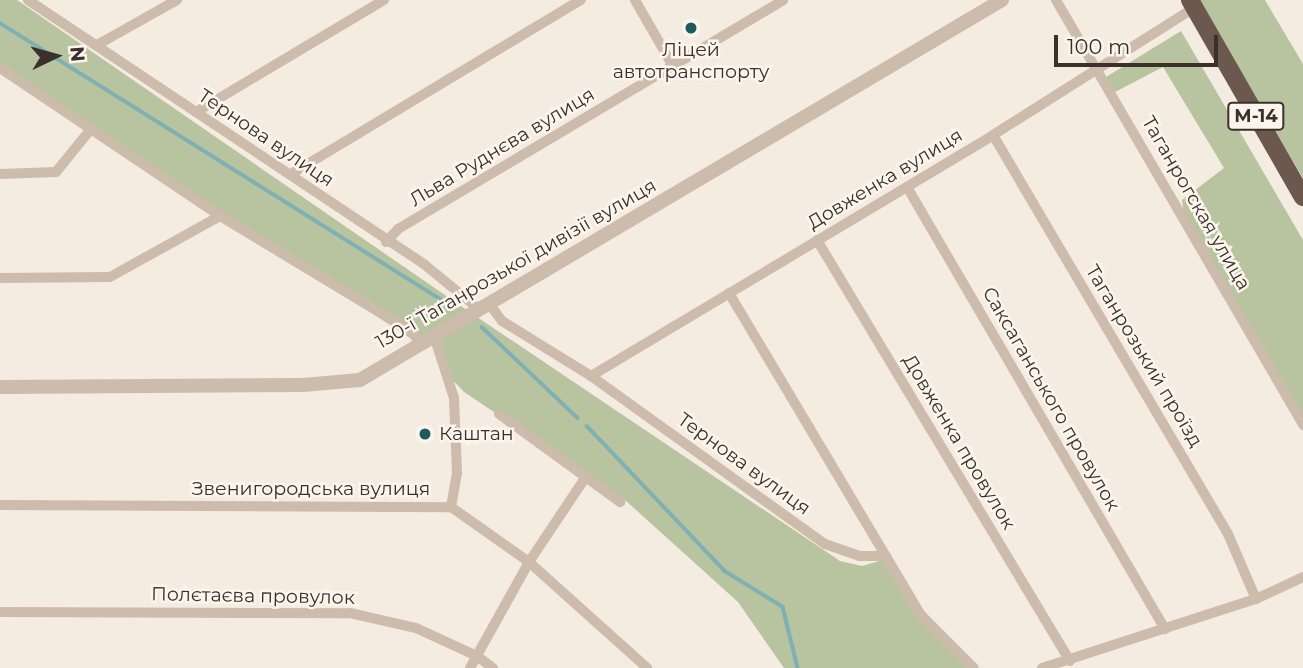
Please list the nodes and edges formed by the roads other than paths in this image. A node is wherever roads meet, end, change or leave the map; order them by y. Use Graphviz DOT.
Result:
graph roads {
  1 [pos="28,0"];
  2 [pos="55,0"];
  3 [pos="177,0"];
  4 [pos="384,0"];
  5 [pos="582,0"];
  6 [pos="635,0"];
  7 [pos="783,0"];
  8 [pos="1002,0"];
  9 [pos="1056,0"];
  10 [pos="1192,4"];
  11 [pos="47,11"];
  12 [pos="97,45"];
  13 [pos="673,66"];
  14 [pos="0,68"];
  15 [pos="1097,70"];
  16 [pos="196,111"];
  17 [pos="90,130"];
  18 [pos="993,135"];
  19 [pos="0,174"];
  20 [pos="291,174"];
  21 [pos="907,187"];
  22 [pos="1303,197"];
  23 [pos="220,216"];
  24 [pos="817,240"];
  25 [pos="386,242"];
  26 [pos="0,278"];
  27 [pos="729,293"];
  28 [pos="485,307"];
  29 [pos="434,336"];
  30 [pos="420,343"];
  31 [pos="591,376"];
  32 [pos="0,387"];
  33 [pos="499,414"];
  34 [pos="1303,425"];
  35 [pos="584,478"];
  36 [pos="620,502"];
  37 [pos="0,505"];
  38 [pos="451,507"];
  39 [pos="886,556"];
  40 [pos="529,562"];
  41 [pos="1303,577"];
  42 [pos="1256,599"];
  43 [pos="0,612"];
  44 [pos="1165,629"];
  45 [pos="477,656"];
  46 [pos="1070,661"];
  47 [pos="470,668"];
  48 [pos="493,668"];
  49 [pos="647,668"];
  50 [pos="974,668"];
  51 [pos="1042,668"];
  1 -- 11 [label="street, Тернова вулиця"];
  2 -- 11 [label="street"];
  3 -- 12 [label="street"];
  4 -- 16 [label="street"];
  5 -- 20 [label="street"];
  6 -- 13 [label="street"];
  7 -- 13 [label="street, Льва Руднєва вулиця"];
  8 -- 28 [label="street, 130-ї Таганрозької дивізії вулиця"];
  9 -- 15 [label="street, Таганрогская улица"];
  10 -- 15 [label="street, Довженка вулиця"];
  10 -- 22 [label="highway, М-14"];
  11 -- 12 [label="street, Тернова вулиця"];
  12 -- 16 [label="street, Тернова вулиця"];
  13 -- 25 [label="street, Льва Руднєва вулиця"];
  14 -- 17 [label="street"];
  15 -- 18 [label="street, Довженка вулиця"];
  15 -- 34 [label="street, Таганрогская улица"];
  16 -- 20 [label="street, Тернова вулиця"];
  17 -- 19 [label="street"];
  17 -- 23 [label="street"];
  18 -- 21 [label="street, Довженка вулиця"];
  18 -- 42 [label="street, Таганрозький проїзд"];
  20 -- 25 [label="street, Тернова вулиця"];
  21 -- 24 [label="street, Довженка вулиця"];
  21 -- 44 [label="street, Саксаганського провулок"];
  23 -- 26 [label="street"];
  23 -- 30 [label="street"];
  24 -- 27 [label="street, Довженка вулиця"];
  24 -- 46 [label="street, Довженка провулок"];
  25 -- 28 [label="street, Тернова вулиця"];
  27 -- 31 [label="street, Довженка вулиця"];
  27 -- 39 [label="street"];
  28 -- 29 [label="street, 130-ї Таганрозької дивізії вулиця"];
  28 -- 31 [label="street, Тернова вулиця"];
  29 -- 30 [label="street, 130-ї Таганрозької дивізії вулиця"];
  29 -- 38 [label="street"];
  30 -- 32 [label="street, 130-ї Таганрозької дивізії вулиця"];
  31 -- 39 [label="street, Тернова вулиця"];
  33 -- 35 [label="street"];
  35 -- 36 [label="street"];
  35 -- 40 [label="street"];
  37 -- 38 [label="street, Звенигородська вулиця"];
  38 -- 40 [label="street, Звенигородська вулиця"];
  39 -- 50 [label="street"];
  40 -- 45 [label="street"];
  40 -- 49 [label="street, Звенигородська вулиця"];
  41 -- 42 [label="street"];
  42 -- 44 [label="street"];
  43 -- 45 [label="street, Полєтаєва провулок"];
  44 -- 46 [label="street"];
  45 -- 47 [label="street"];
  45 -- 48 [label="street, Полєтаєва провулок"];
  46 -- 51 [label="street"];
}
